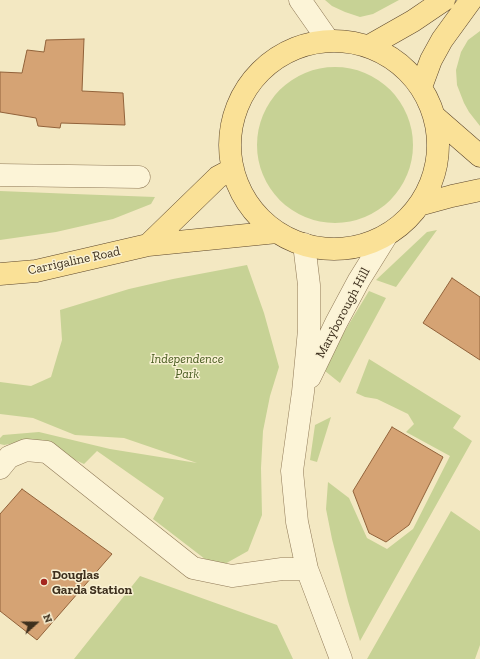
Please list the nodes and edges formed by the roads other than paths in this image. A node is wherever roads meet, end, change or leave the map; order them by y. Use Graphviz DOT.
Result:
graph roads {
  1 [pos="300,0"];
  2 [pos="444,0"];
  3 [pos="471,0"];
  4 [pos="328,40"];
  5 [pos="368,46"];
  6 [pos="420,86"];
  7 [pos="434,116"];
  8 [pos="480,156"];
  9 [pos="233,169"];
  10 [pos="0,175"];
  11 [pos="139,177"];
  12 [pos="480,190"];
  13 [pos="419,205"];
  14 [pos="277,232"];
  15 [pos="387,235"];
  16 [pos="304,244"];
  17 [pos="148,245"];
  18 [pos="0,274"];
  19 [pos="303,392"];
  20 [pos="0,468"];
  21 [pos="307,569"];
  22 [pos="341,659"];
  1 -- 4 [label="street"];
  2 -- 5 [label="main road"];
  3 -- 6 [label="main road"];
  4 -- 5 [label="main road"];
  4 -- 9 [label="main road"];
  5 -- 6 [label="main road"];
  6 -- 7 [label="main road"];
  7 -- 8 [label="main road"];
  7 -- 13 [label="main road"];
  9 -- 14 [label="main road"];
  9 -- 17 [label="main road"];
  10 -- 11 [label="street"];
  12 -- 13 [label="main road"];
  13 -- 15 [label="main road"];
  14 -- 16 [label="main road"];
  14 -- 17 [label="main road, Carrigaline Road"];
  15 -- 16 [label="main road"];
  15 -- 19 [label="street, Maryborough Hill"];
  16 -- 19 [label="street, Maryborough Hill"];
  17 -- 18 [label="main road, Carrigaline Road"];
  19 -- 21 [label="street, Maryborough Hill"];
  20 -- 21 [label="street"];
  21 -- 22 [label="street, Maryborough Hill"];
}
